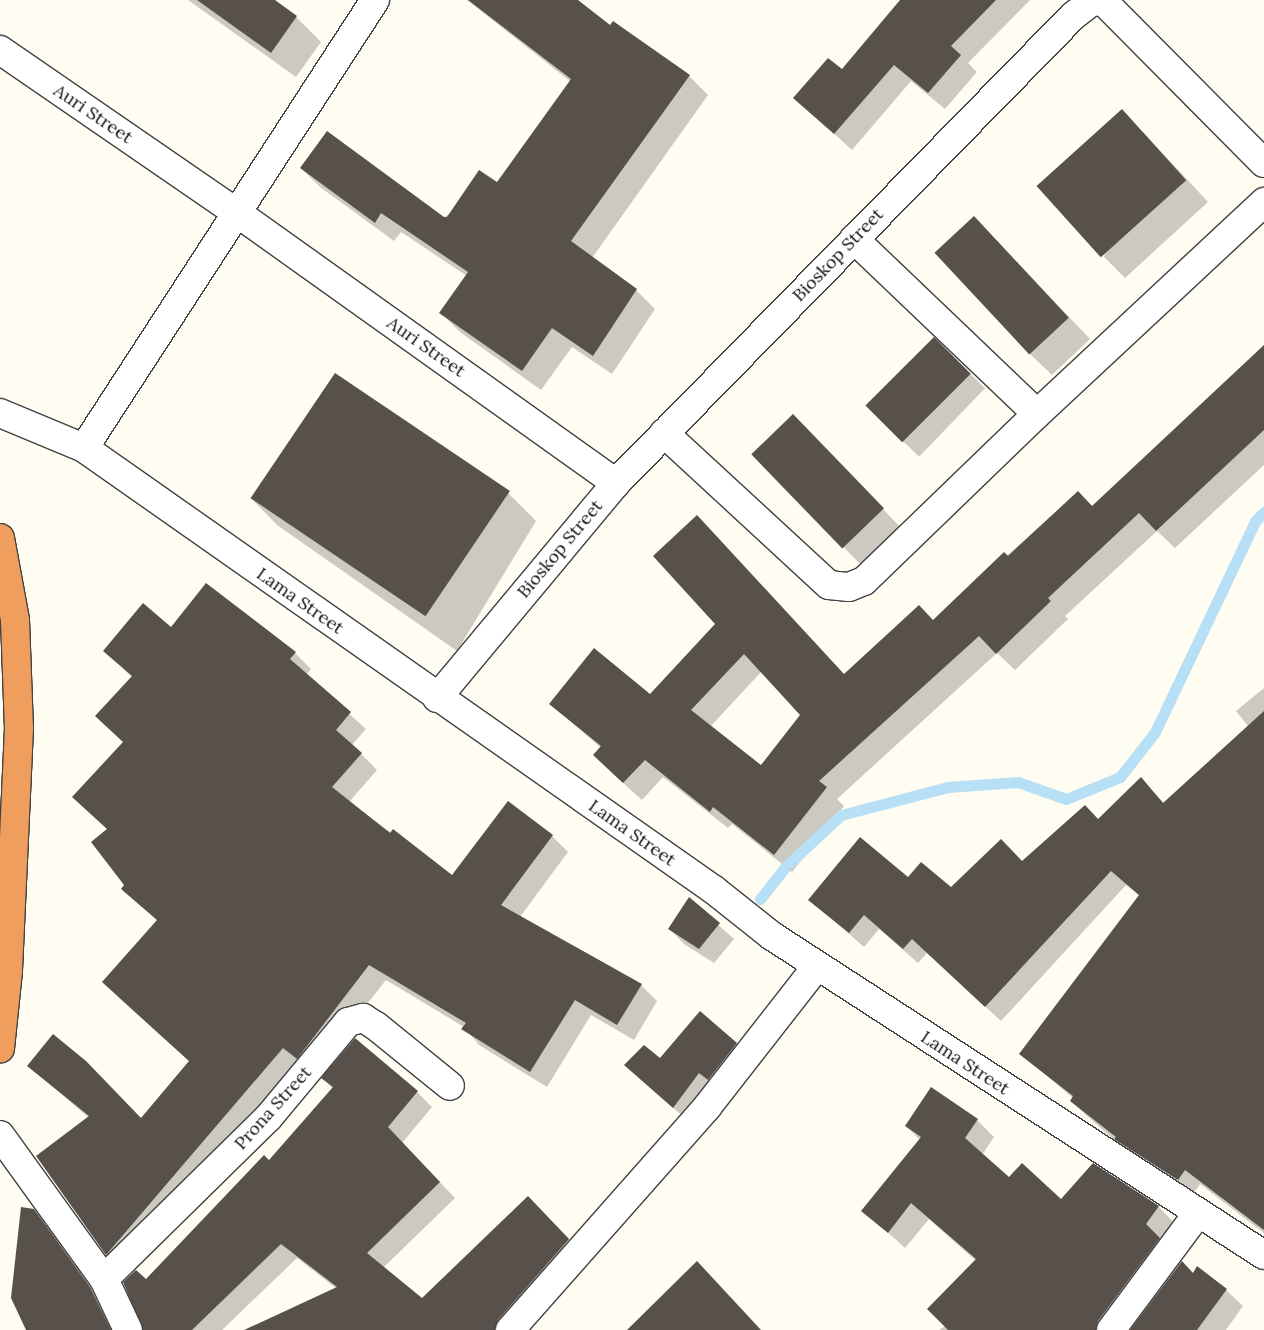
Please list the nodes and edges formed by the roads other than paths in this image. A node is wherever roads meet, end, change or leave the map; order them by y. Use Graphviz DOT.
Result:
graph roads {
  1 [pos="375,0"];
  2 [pos="0,50"];
  3 [pos="1264,163"];
  4 [pos="1264,202"];
  5 [pos="236,212"];
  6 [pos="854,239"];
  7 [pos="0,413"];
  8 [pos="1037,414"];
  9 [pos="664,433"];
  10 [pos="84,448"];
  11 [pos="616,483"];
  12 [pos="0,538"];
  13 [pos="437,698"];
  14 [pos="817,966"];
  15 [pos="0,1049"];
  16 [pos="450,1086"];
  17 [pos="0,1135"];
  18 [pos="1198,1213"];
  19 [pos="1264,1255"];
  20 [pos="104,1279"];
  21 [pos="128,1330"];
  22 [pos="510,1330"];
  23 [pos="1111,1330"];
  1 -- 5 [label="street"];
  2 -- 5 [label="street, Auri Street"];
  3 -- 6 [label="street, Bioskop Street"];
  4 -- 8 [label="street"];
  5 -- 10 [label="street"];
  5 -- 11 [label="street, Auri Street"];
  6 -- 8 [label="street"];
  6 -- 9 [label="street, Bioskop Street"];
  7 -- 10 [label="street, Lama Street"];
  8 -- 9 [label="street"];
  9 -- 11 [label="street, Bioskop Street"];
  10 -- 13 [label="street, Lama Street"];
  11 -- 13 [label="street, Bioskop Street"];
  12 -- 15 [label="highway"];
  13 -- 14 [label="street, Lama Street"];
  14 -- 18 [label="street, Lama Street"];
  14 -- 22 [label="street"];
  16 -- 20 [label="street, Prona Street"];
  17 -- 20 [label="street"];
  18 -- 19 [label="street, Lama Street"];
  18 -- 23 [label="street"];
  20 -- 21 [label="street"];
}
